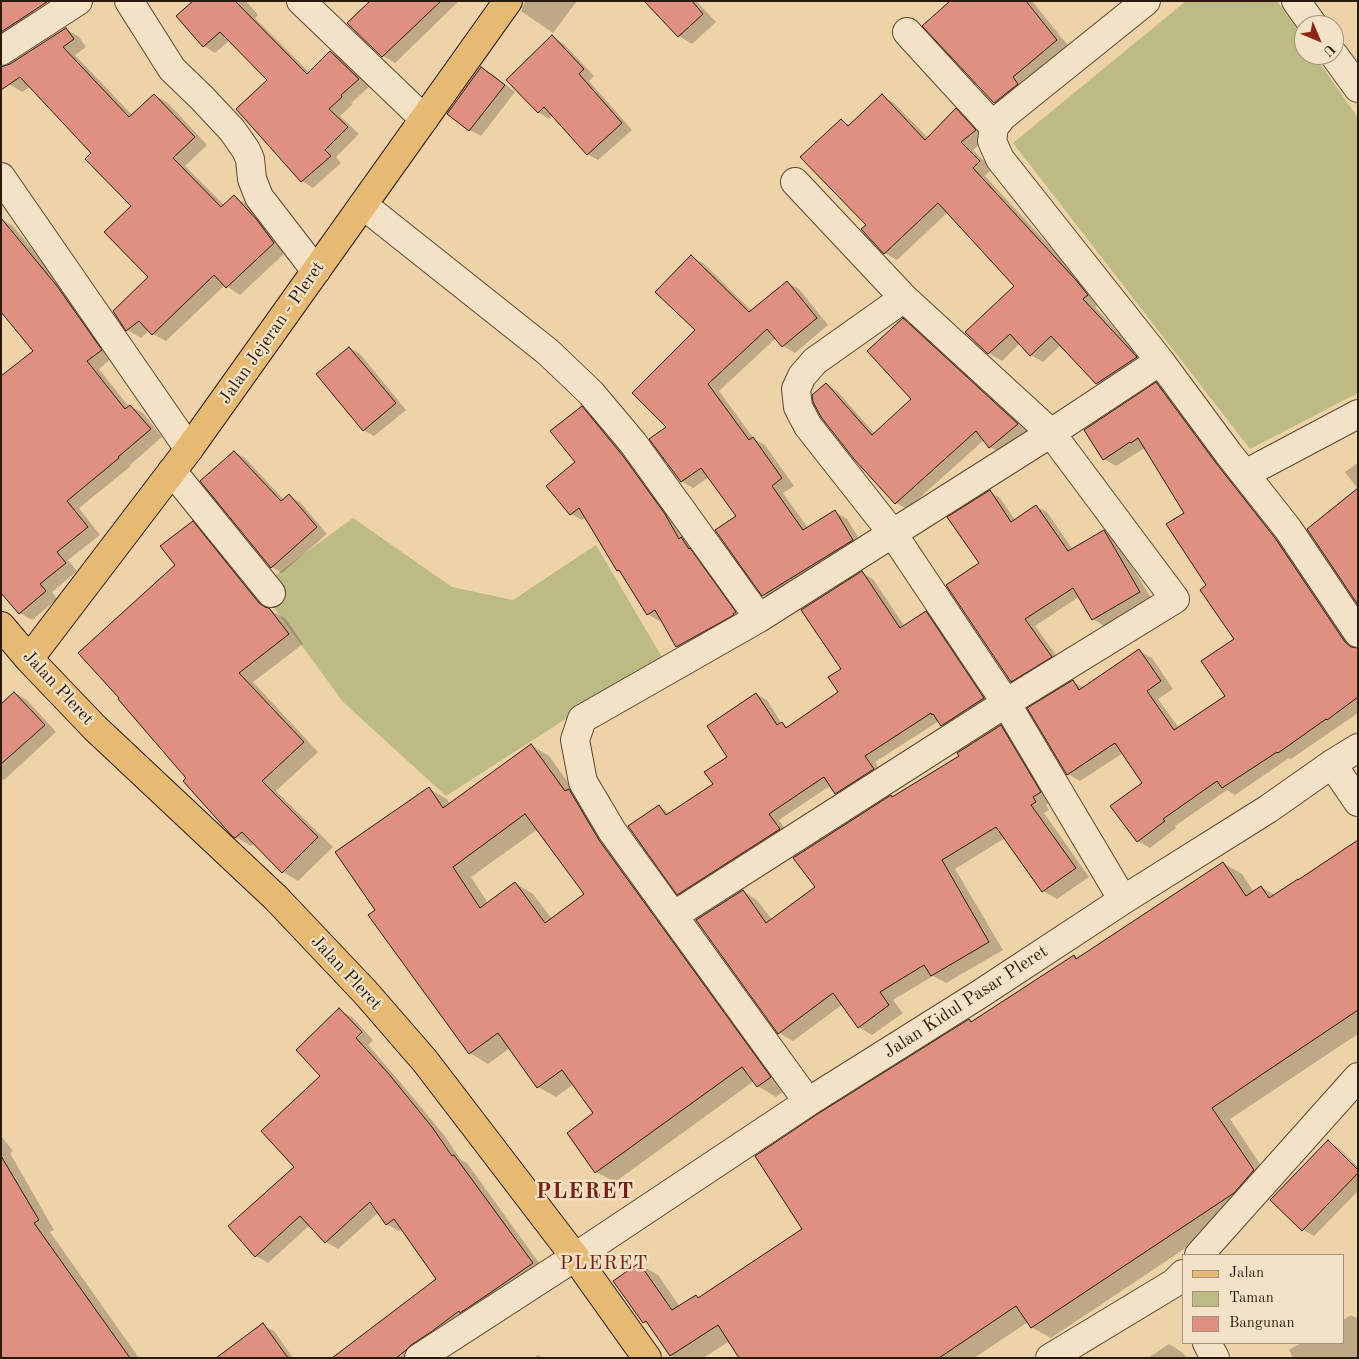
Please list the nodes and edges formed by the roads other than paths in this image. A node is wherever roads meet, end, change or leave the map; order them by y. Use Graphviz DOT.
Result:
graph roads {
  1 [pos="78,1"];
  2 [pos="129,1"];
  3 [pos="301,1"];
  4 [pos="508,1"];
  5 [pos="1146,1"];
  6 [pos="1296,1"];
  7 [pos="1306,15"];
  8 [pos="906,32"];
  9 [pos="1,51"];
  10 [pos="1341,65"];
  11 [pos="1358,88"];
  12 [pos="424,119"];
  13 [pos="994,128"];
  14 [pos="1,177"];
  15 [pos="796,182"];
  16 [pos="363,204"];
  17 [pos="316,271"];
  18 [pos="904,298"];
  19 [pos="1160,361"];
  20 [pos="1358,414"];
  21 [pos="1051,433"];
  22 [pos="189,449"];
  23 [pos="172,471"];
  24 [pos="1246,474"];
  25 [pos="893,534"];
  26 [pos="271,593"];
  27 [pos="759,618"];
  28 [pos="1,626"];
  29 [pos="1358,633"];
  30 [pos="29,659"];
  31 [pos="1006,703"];
  32 [pos="1358,748"];
  33 [pos="1332,764"];
  34 [pos="1358,802"];
  35 [pos="1123,900"];
  36 [pos="673,916"];
  37 [pos="1358,1077"];
  38 [pos="808,1102"];
  39 [pos="1201,1254"];
  40 [pos="575,1257"];
  41 [pos="1180,1285"];
  42 [pos="1208,1344"];
  43 [pos="419,1358"];
  44 [pos="647,1358"];
  45 [pos="1050,1358"];
  46 [pos="1215,1358"];
  1 -- 9 [label="street"];
  2 -- 17 [label="street"];
  3 -- 12 [label="street"];
  4 -- 12 [label="main road, Jalan Jejeran - Pleret"];
  5 -- 13 [label="street"];
  6 -- 7 [label="street"];
  8 -- 13 [label="street"];
  10 -- 11 [label="street"];
  12 -- 16 [label="main road, Jalan Jejeran - Pleret"];
  13 -- 19 [label="street"];
  14 -- 22 [label="street"];
  15 -- 18 [label="street"];
  16 -- 17 [label="main road, Jalan Jejeran - Pleret"];
  16 -- 27 [label="street"];
  17 -- 22 [label="main road, Jalan Jejeran - Pleret"];
  18 -- 21 [label="street"];
  18 -- 25 [label="street"];
  19 -- 21 [label="street"];
  19 -- 24 [label="street"];
  20 -- 24 [label="street"];
  21 -- 25 [label="street"];
  21 -- 31 [label="street"];
  22 -- 23 [label="main road, Jalan Jejeran - Pleret"];
  23 -- 26 [label="street"];
  23 -- 30 [label="main road, Jalan Jejeran - Pleret"];
  24 -- 29 [label="street"];
  25 -- 27 [label="street"];
  25 -- 31 [label="street"];
  27 -- 36 [label="street"];
  28 -- 30 [label="main road, Jalan Pleret"];
  30 -- 40 [label="main road, Jalan Pleret"];
  31 -- 35 [label="street"];
  31 -- 36 [label="street"];
  32 -- 33 [label="street, Jalan Kidul Pasar Pleret"];
  33 -- 34 [label="street"];
  33 -- 35 [label="street, Jalan Kidul Pasar Pleret"];
  35 -- 38 [label="street, Jalan Kidul Pasar Pleret"];
  36 -- 38 [label="street"];
  37 -- 39 [label="street"];
  38 -- 40 [label="street, Jalan Kidul Pasar Pleret"];
  40 -- 43 [label="street, Jalan Kidul Pasar Pleret"];
  40 -- 44 [label="main road, Jalan Pleret"];
  41 -- 45 [label="street"];
  42 -- 46 [label="street"];
}
